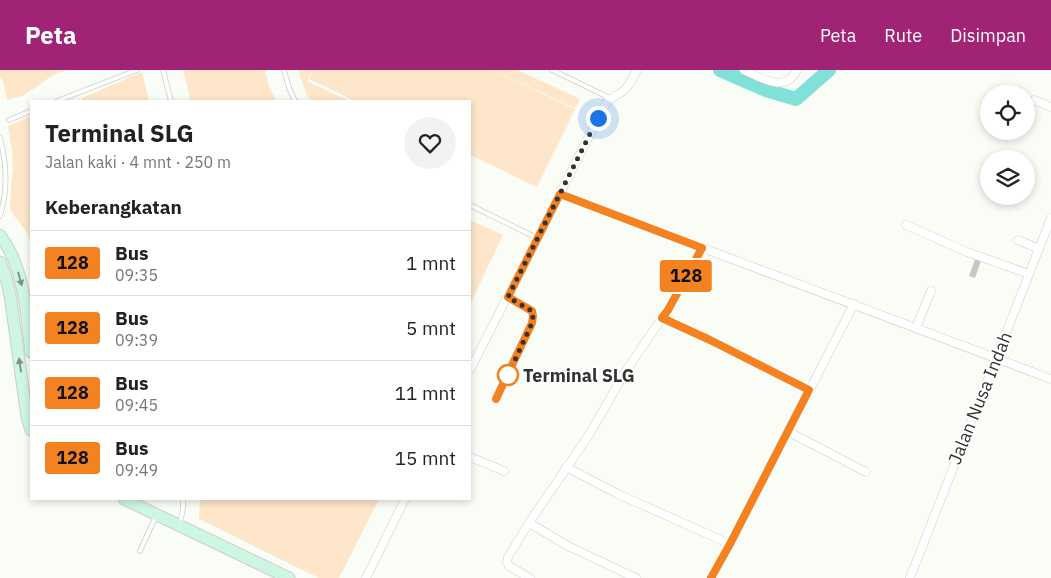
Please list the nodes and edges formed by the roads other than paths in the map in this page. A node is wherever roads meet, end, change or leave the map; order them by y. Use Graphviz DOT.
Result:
graph roads {
  1 [pos="137,70"];
  2 [pos="162,70"];
  3 [pos="284,70"];
  4 [pos="552,70"];
  5 [pos="637,70"];
  6 [pos="744,70"];
  7 [pos="797,70"];
  8 [pos="610,98"];
  9 [pos="64,100"];
  10 [pos="171,100"];
  11 [pos="295,100"];
  12 [pos="1035,100"];
  13 [pos="1051,107"];
  14 [pos="30,111"];
  15 [pos="9,120"];
  16 [pos="0,138"];
  17 [pos="0,188"];
  18 [pos="5,189"];
  19 [pos="560,194"];
  20 [pos="471,205"];
  21 [pos="0,216"];
  22 [pos="1051,218"];
  23 [pos="906,225"];
  24 [pos="0,235"];
  25 [pos="537,238"];
  26 [pos="1018,240"];
  27 [pos="702,248"];
  28 [pos="1039,249"];
  29 [pos="0,262"];
  30 [pos="1029,274"];
  31 [pos="931,291"];
  32 [pos="508,297"];
  33 [pos="854,304"];
  34 [pos="662,318"];
  35 [pos="916,328"];
  36 [pos="30,344"];
  37 [pos="996,358"];
  38 [pos="471,368"];
  39 [pos="1051,379"];
  40 [pos="809,390"];
  41 [pos="496,399"];
  42 [pos="30,427"];
  43 [pos="787,431"];
  44 [pos="471,457"];
  45 [pos="566,467"];
  46 [pos="504,471"];
  47 [pos="866,472"];
  48 [pos="126,500"];
  49 [pos="183,500"];
  50 [pos="405,500"];
  51 [pos="156,514"];
  52 [pos="529,523"];
  53 [pos="179,526"];
  54 [pos="730,544"];
  55 [pos="140,551"];
  56 [pos="289,578"];
  57 [pos="366,578"];
  58 [pos="530,578"];
  59 [pos="636,578"];
  60 [pos="711,578"];
  61 [pos="910,578"];
  1 -- 9 [label="lane"];
  2 -- 10 [label="lane"];
  3 -- 11 [label="lane"];
  4 -- 8 [label="lane"];
  5 -- 8 [label="street"];
  6 -- 7 [label="street"];
  8 -- 19 [label="street"];
  12 -- 13 [label="street"];
  14 -- 15 [label="lane"];
  16 -- 18 [label="lane"];
  17 -- 18 [label="lane"];
  18 -- 21 [label="lane"];
  19 -- 25 [label="street"];
  19 -- 27 [label="street"];
  20 -- 25 [label="lane"];
  22 -- 28 [label="street, Jalan Nusa Indah"];
  23 -- 30 [label="street"];
  24 -- 36 [label="main road, one-way"];
  25 -- 32 [label="street"];
  26 -- 28 [label="street"];
  27 -- 33 [label="street"];
  27 -- 34 [label="street"];
  28 -- 30 [label="street, Jalan Nusa Indah"];
  42 -- 29 [label="main road, one-way"];
  30 -- 37 [label="street, Jalan Nusa Indah"];
  31 -- 35 [label="street"];
  32 -- 38 [label="street"];
  32 -- 41 [label="lane"];
  33 -- 35 [label="street"];
  33 -- 40 [label="street"];
  34 -- 40 [label="street"];
  34 -- 45 [label="street"];
  35 -- 37 [label="street"];
  37 -- 39 [label="street"];
  37 -- 61 [label="street, Jalan Nusa Indah"];
  40 -- 43 [label="street"];
  43 -- 47 [label="street"];
  43 -- 54 [label="street"];
  44 -- 46 [label="street"];
  45 -- 52 [label="street"];
  45 -- 54 [label="street"];
  48 -- 51 [label="main road"];
  49 -- 53 [label="lane"];
  50 -- 57 [label="street"];
  51 -- 53 [label="main road"];
  51 -- 55 [label="lane"];
  52 -- 58 [label="street"];
  52 -- 59 [label="street"];
  53 -- 56 [label="main road"];
  54 -- 60 [label="street"];
}
